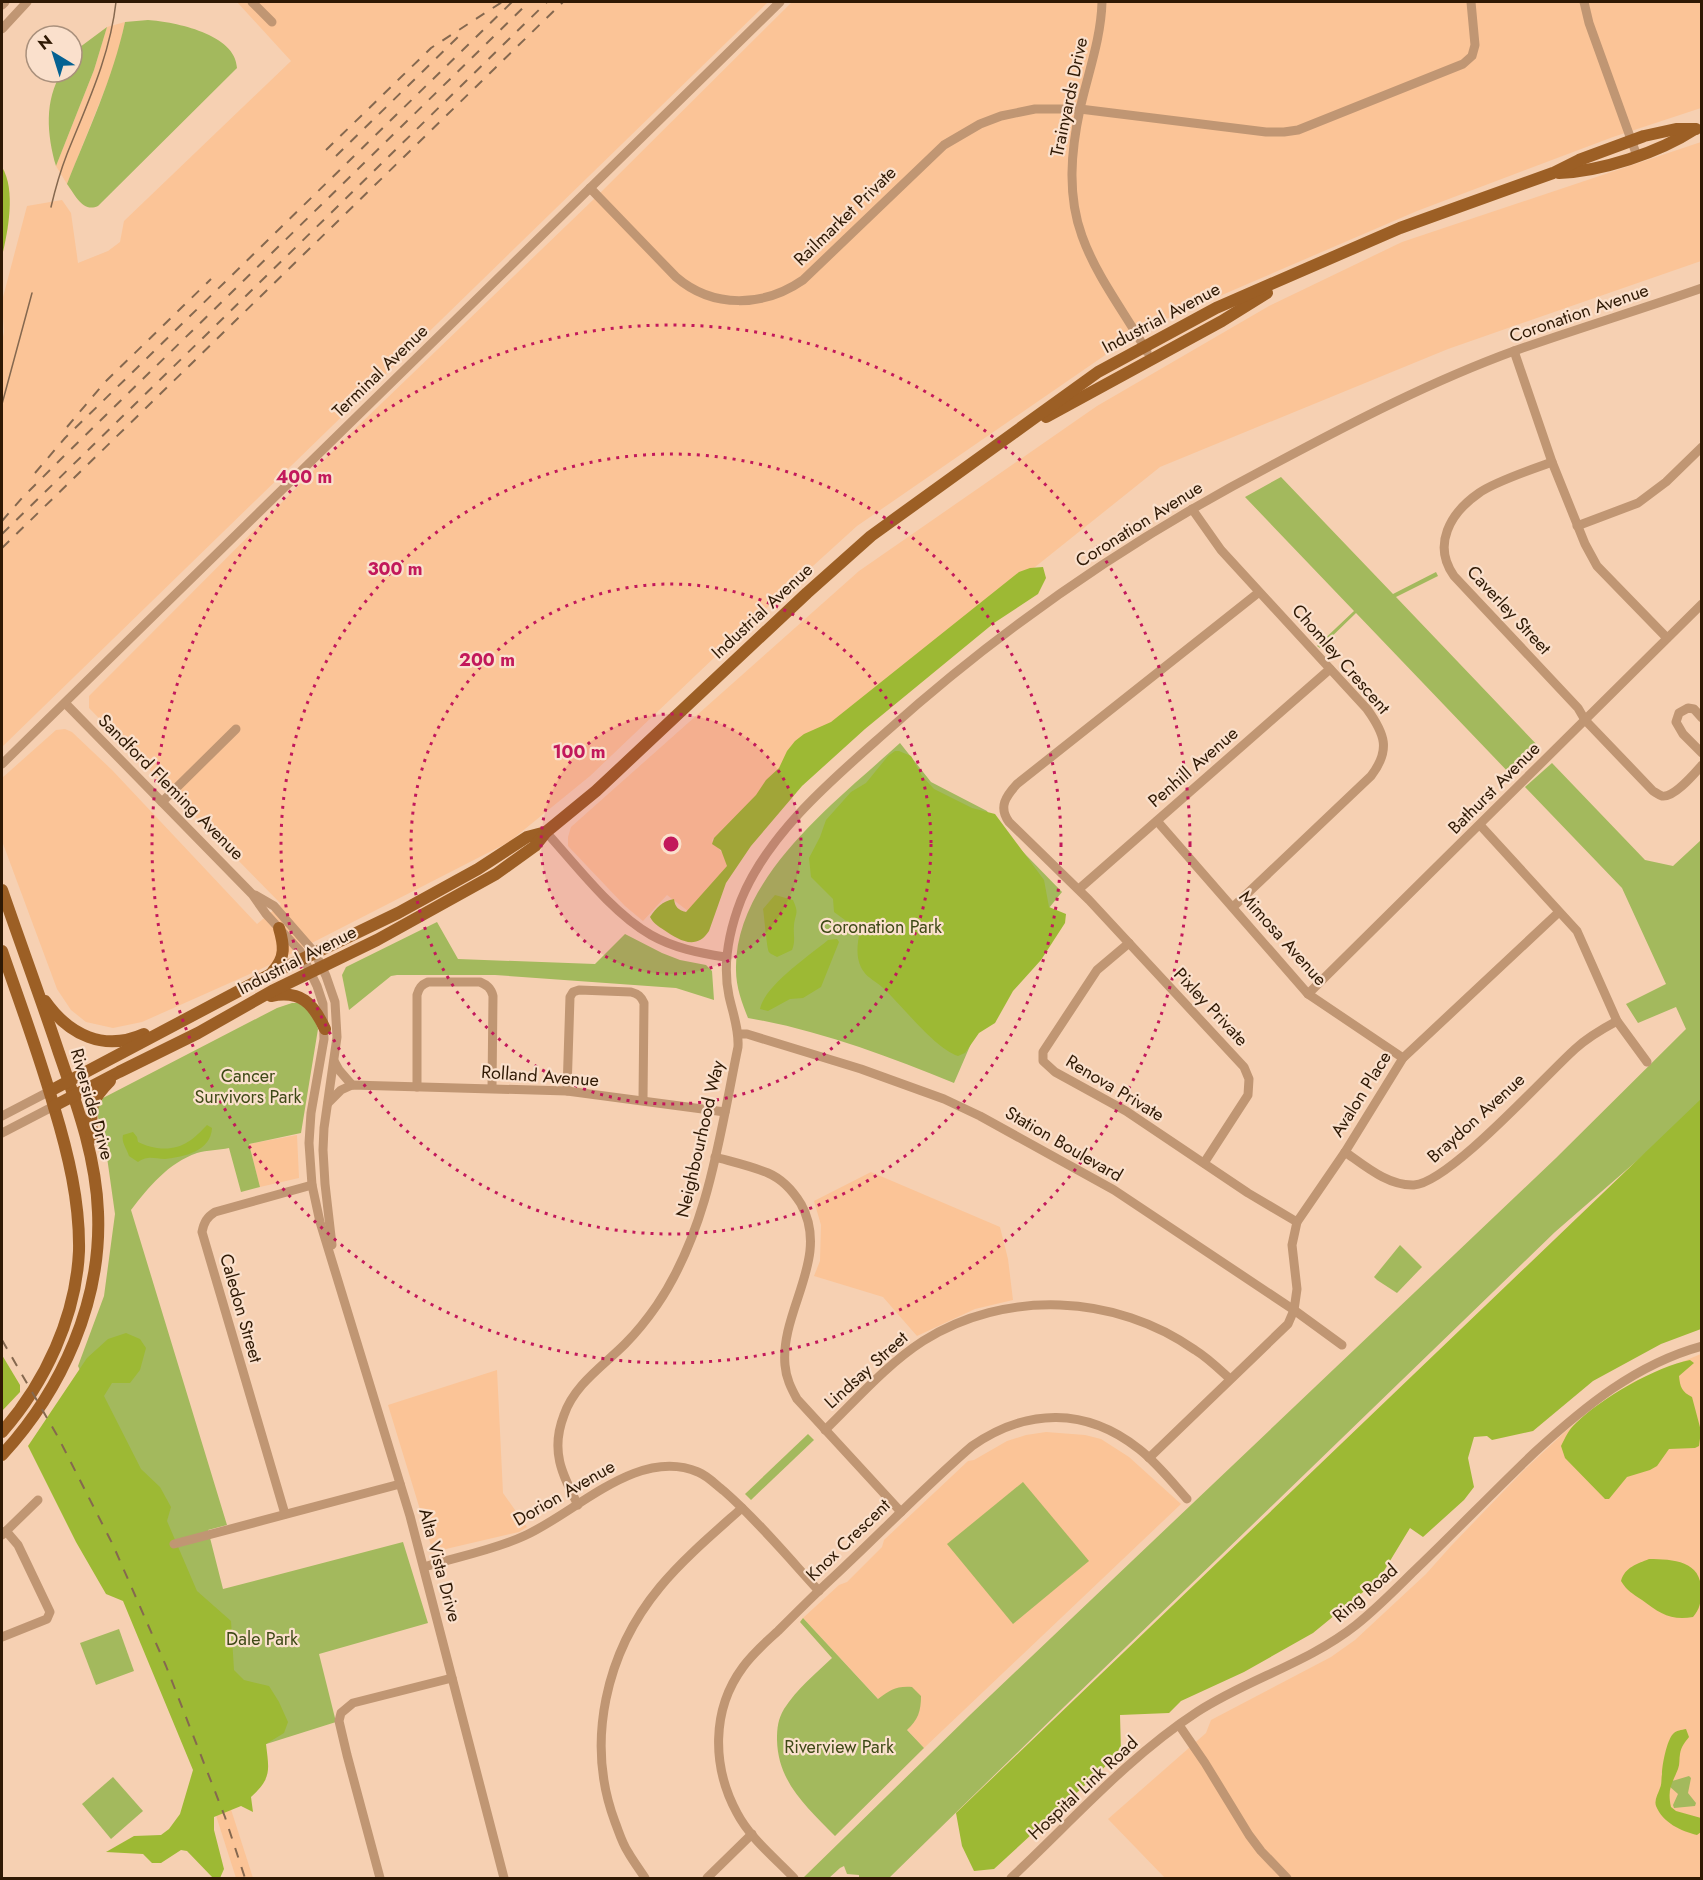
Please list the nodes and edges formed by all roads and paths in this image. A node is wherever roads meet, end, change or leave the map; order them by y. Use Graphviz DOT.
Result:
graph roads {
  1 [pos="5,2"];
  2 [pos="27,2"];
  3 [pos="252,2"];
  4 [pos="780,2"];
  5 [pos="1102,2"];
  6 [pos="1471,2"];
  7 [pos="1584,2"];
  8 [pos="2,5"];
  9 [pos="272,22"];
  10 [pos="2,29"];
  11 [pos="1080,109"];
  12 [pos="1699,128"];
  13 [pos="1631,140"];
  14 [pos="1637,156"];
  15 [pos="1553,173"];
  16 [pos="590,189"];
  17 [pos="1303,270"];
  18 [pos="1701,288"];
  19 [pos="1144,346"];
  20 [pos="1514,351"];
  21 [pos="1151,360"];
  22 [pos="1015,434"];
  23 [pos="1701,447"];
  24 [pos="1552,462"];
  25 [pos="1192,509"];
  26 [pos="1577,526"];
  27 [pos="1258,593"];
  28 [pos="1701,604"];
  29 [pos="1667,638"];
  30 [pos="1330,669"];
  31 [pos="65,703"];
  32 [pos="1701,718"];
  33 [pos="1585,720"];
  34 [pos="236,729"];
  35 [pos="1701,753"];
  36 [pos="2,764"];
  37 [pos="1701,765"];
  38 [pos="162,802"];
  39 [pos="1157,821"];
  40 [pos="1480,825"];
  41 [pos="546,832"];
  42 [pos="1079,889"];
  43 [pos="2,890"];
  44 [pos="252,894"];
  45 [pos="1233,907"];
  46 [pos="1559,912"];
  47 [pos="279,928"];
  48 [pos="1129,943"];
  49 [pos="2,951"];
  50 [pos="310,956"];
  51 [pos="725,957"];
  52 [pos="317,970"];
  53 [pos="269,975"];
  54 [pos="35,985"];
  55 [pos="1308,994"];
  56 [pos="247,1005"];
  57 [pos="181,1021"];
  58 [pos="1617,1021"];
  59 [pos="325,1029"];
  60 [pos="739,1034"];
  61 [pos="1403,1058"];
  62 [pos="334,1060"];
  63 [pos="1647,1062"];
  64 [pos="119,1072"];
  65 [pos="69,1081"];
  66 [pos="352,1085"];
  67 [pos="417,1087"];
  68 [pos="492,1088"];
  69 [pos="50,1091"];
  70 [pos="567,1091"];
  71 [pos="74,1096"];
  72 [pos="643,1100"];
  73 [pos="327,1103"];
  74 [pos="54,1106"];
  75 [pos="725,1112"];
  76 [pos="2,1116"];
  77 [pos="2,1133"];
  78 [pos="1345,1152"];
  79 [pos="715,1158"];
  80 [pos="1204,1163"];
  81 [pos="93,1169"];
  82 [pos="312,1185"];
  83 [pos="1297,1222"];
  84 [pos="334,1262"];
  85 [pos="1294,1310"];
  86 [pos="1342,1344"];
  87 [pos="1701,1346"];
  88 [pos="1230,1379"];
  89 [pos="825,1430"];
  90 [pos="2,1432"];
  91 [pos="2,1455"];
  92 [pos="1149,1458"];
  93 [pos="400,1484"];
  94 [pos="1187,1498"];
  95 [pos="38,1500"];
  96 [pos="578,1505"];
  97 [pos="742,1508"];
  98 [pos="901,1512"];
  99 [pos="285,1514"];
  100 [pos="4,1533"];
  101 [pos="174,1544"];
  102 [pos="424,1567"];
  103 [pos="819,1591"];
  104 [pos="2,1637"];
  105 [pos="452,1678"];
  106 [pos="1179,1725"];
  107 [pos="752,1834"];
  108 [pos="380,1878"];
  109 [pos="504,1878"];
  110 [pos="645,1878"];
  111 [pos="706,1878"];
  112 [pos="794,1878"];
  113 [pos="1011,1878"];
  114 [pos="1287,1878"];
  1 -- 8 [label="street"];
  2 -- 10 [label="street"];
  3 -- 9 [label="street"];
  4 -- 16 [label="street, Terminal Avenue"];
  5 -- 11 [label="street, Trainyards Drive"];
  6 -- 11 [label="street, Railmarket Private"];
  7 -- 13 [label="street"];
  11 -- 16 [label="street, Railmarket Private"];
  11 -- 19 [label="street, Trainyards Drive"];
  12 -- 13 [label="main road, Industrial Avenue"];
  12 -- 14 [label="main road, Industrial Avenue"];
  13 -- 14 [label="street"];
  13 -- 15 [label="main road, Industrial Avenue"];
  14 -- 15 [label="main road, Industrial Avenue"];
  15 -- 17 [label="main road, Industrial Avenue"];
  16 -- 31 [label="street, Terminal Avenue"];
  17 -- 19 [label="main road, Industrial Avenue"];
  17 -- 21 [label="main road, Industrial Avenue"];
  18 -- 20 [label="street, Coronation Avenue"];
  19 -- 21 [label="street, Trainyards Drive"];
  19 -- 22 [label="main road, Industrial Avenue"];
  20 -- 24 [label="street"];
  20 -- 25 [label="street, Coronation Avenue"];
  21 -- 22 [label="main road, Industrial Avenue"];
  22 -- 41 [label="main road, Industrial Avenue"];
  23 -- 26 [label="street"];
  24 -- 26 [label="street"];
  24 -- 33 [label="street, Caverley Street"];
  25 -- 27 [label="street, Chomley Crescent"];
  25 -- 51 [label="street, Coronation Avenue"];
  26 -- 29 [label="street"];
  27 -- 30 [label="street, Chomley Crescent"];
  27 -- 42 [label="street, Pixley Private"];
  28 -- 29 [label="street, Bathurst Avenue"];
  29 -- 33 [label="street, Bathurst Avenue"];
  30 -- 39 [label="street, Penhill Avenue"];
  30 -- 45 [label="street, Chomley Crescent"];
  31 -- 36 [label="street, Terminal Avenue"];
  31 -- 38 [label="street, Sandford Fleming Avenue"];
  32 -- 35 [label="street"];
  33 -- 37 [label="street, Caverley Street"];
  33 -- 40 [label="street, Bathurst Avenue"];
  34 -- 38 [label="street"];
  38 -- 44 [label="street, Sandford Fleming Avenue"];
  39 -- 42 [label="street, Penhill Avenue"];
  39 -- 45 [label="street, Mimosa Avenue"];
  40 -- 46 [label="street"];
  40 -- 55 [label="street, Bathurst Avenue"];
  41 -- 50 [label="main road, Industrial Avenue"];
  41 -- 51 [label="street"];
  41 -- 52 [label="main road, Industrial Avenue"];
  42 -- 48 [label="street, Pixley Private"];
  43 -- 54 [label="main road, Riverside Drive"];
  44 -- 47 [label="street, Sandford Fleming Avenue"];
  44 -- 50 [label="street, Sandford Fleming Avenue"];
  45 -- 55 [label="street, Mimosa Avenue"];
  46 -- 58 [label="street"];
  46 -- 61 [label="street, Avalon Place"];
  47 -- 50 [label="street, Sandford Fleming Avenue"];
  47 -- 53 [label="main road"];
  48 -- 80 [label="street, Pixley Private"];
  48 -- 80 [label="street, Renova Private"];
  49 -- 69 [label="main road, Riverside Drive"];
  50 -- 52 [label="street, Alta Vista Drive"];
  50 -- 53 [label="main road, Industrial Avenue"];
  51 -- 60 [label="street, Neighbourhood Way"];
  52 -- 56 [label="main road, Industrial Avenue"];
  52 -- 59 [label="street, Alta Vista Drive"];
  52 -- 62 [label="street, Alta Vista Drive"];
  53 -- 57 [label="main road, Industrial Avenue"];
  54 -- 57 [label="main road"];
  54 -- 65 [label="main road, Riverside Drive"];
  55 -- 61 [label="street, Mimosa Avenue"];
  56 -- 59 [label="main road"];
  56 -- 64 [label="main road, Industrial Avenue"];
  57 -- 65 [label="main road, Industrial Avenue"];
  58 -- 63 [label="street"];
  58 -- 78 [label="street, Braydon Avenue"];
  59 -- 82 [label="street, Alta Vista Drive"];
  60 -- 75 [label="street, Neighbourhood Way"];
  60 -- 85 [label="street, Station Boulevard"];
  61 -- 78 [label="street, Avalon Place"];
  62 -- 66 [label="street"];
  62 -- 73 [label="street, Alta Vista Drive"];
  64 -- 71 [label="main road, Industrial Avenue"];
  64 -- 81 [label="main road"];
  65 -- 69 [label="main road, Industrial Avenue"];
  65 -- 71 [label="main road, Riverside Drive"];
  66 -- 67 [label="street, Rolland Avenue"];
  66 -- 73 [label="street"];
  67 -- 68 [label="street, Rolland Avenue"];
  67 -- 68 [label="street"];
  68 -- 70 [label="street, Rolland Avenue"];
  69 -- 74 [label="main road, Riverside Drive"];
  69 -- 76 [label="street"];
  70 -- 72 [label="street, Rolland Avenue"];
  70 -- 72 [label="street"];
  71 -- 74 [label="main road, Industrial Avenue"];
  71 -- 81 [label="main road, Riverside Drive"];
  72 -- 75 [label="street, Rolland Avenue"];
  73 -- 84 [label="street, Alta Vista Drive"];
  74 -- 77 [label="street"];
  74 -- 90 [label="main road, Riverside Drive"];
  75 -- 79 [label="street, Neighbourhood Way"];
  78 -- 83 [label="street, Avalon Place"];
  79 -- 89 [label="street"];
  79 -- 96 [label="street, Neighbourhood Way"];
  80 -- 83 [label="street, Renova Private"];
  81 -- 91 [label="main road, Riverside Drive"];
  82 -- 84 [label="street, Alta Vista Drive"];
  82 -- 99 [label="street, Caledon Street"];
  83 -- 85 [label="street, Avalon Place"];
  84 -- 93 [label="street, Alta Vista Drive"];
  85 -- 86 [label="street, Station Boulevard"];
  85 -- 88 [label="street"];
  87 -- 106 [label="street, Ring Road"];
  88 -- 89 [label="street, Lindsay Street"];
  88 -- 92 [label="street"];
  89 -- 98 [label="street"];
  92 -- 94 [label="street, Knox Crescent"];
  92 -- 98 [label="street, Knox Crescent"];
  93 -- 99 [label="street"];
  93 -- 102 [label="street, Alta Vista Drive"];
  95 -- 100 [label="street"];
  96 -- 97 [label="street, Dorion Avenue"];
  96 -- 102 [label="street, Dorion Avenue"];
  97 -- 103 [label="street, Dorion Avenue"];
  97 -- 110 [label="street"];
  98 -- 103 [label="street, Knox Crescent"];
  99 -- 101 [label="street"];
  100 -- 104 [label="street"];
  102 -- 105 [label="street, Alta Vista Drive"];
  103 -- 107 [label="street, Knox Crescent"];
  105 -- 108 [label="street"];
  105 -- 109 [label="street, Alta Vista Drive"];
  106 -- 113 [label="street, Hospital Link Road"];
  106 -- 114 [label="street"];
  107 -- 111 [label="street"];
  107 -- 112 [label="street, Knox Crescent"];
}
